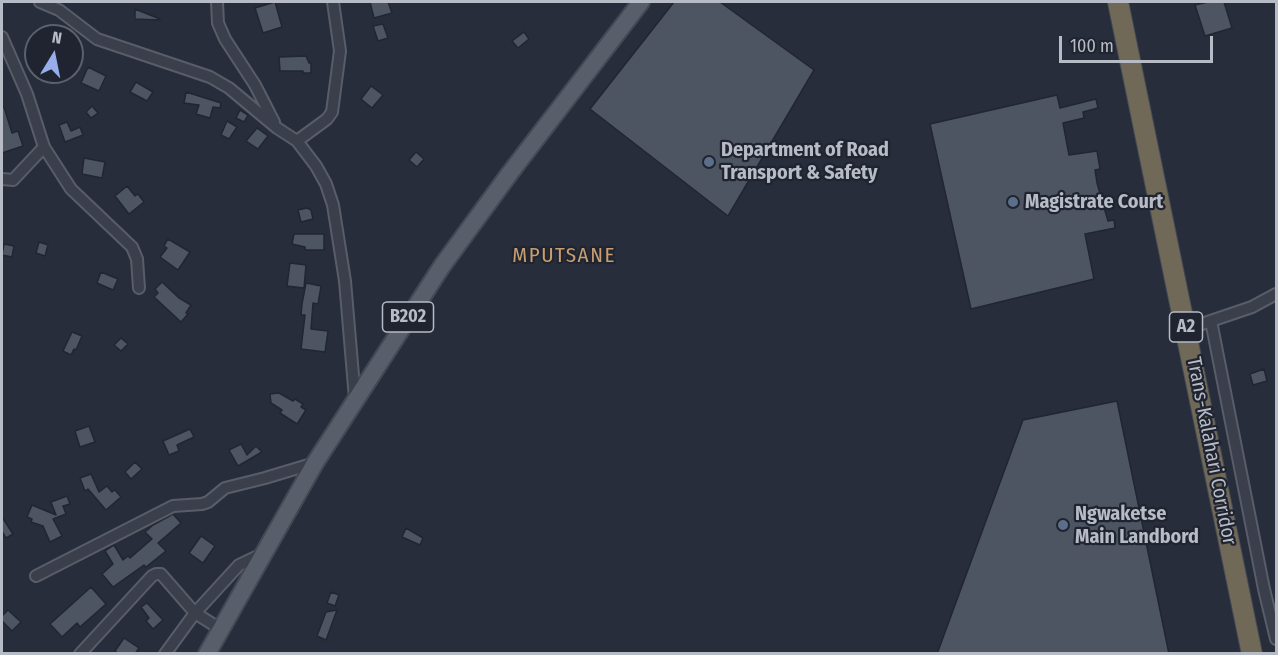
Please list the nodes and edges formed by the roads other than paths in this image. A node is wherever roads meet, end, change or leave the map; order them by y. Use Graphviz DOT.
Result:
graph roads {
  1 [pos="40,2"];
  2 [pos="217,2"];
  3 [pos="333,2"];
  4 [pos="641,2"];
  5 [pos="1118,2"];
  6 [pos="2,37"];
  7 [pos="277,128"];
  8 [pos="297,141"];
  9 [pos="44,147"];
  10 [pos="2,179"];
  11 [pos="139,288"];
  12 [pos="1276,294"];
  13 [pos="1212,321"];
  14 [pos="1186,329"];
  15 [pos="355,399"];
  16 [pos="315,463"];
  17 [pos="264,553"];
  18 [pos="36,576"];
  19 [pos="195,613"];
  20 [pos="222,630"];
  21 [pos="1276,639"];
  22 [pos="80,654"];
  23 [pos="165,654"];
  24 [pos="207,654"];
  25 [pos="1252,654"];
  1 -- 7 [label="street"];
  2 -- 7 [label="street"];
  3 -- 8 [label="street"];
  4 -- 15 [label="main road, B202"];
  5 -- 14 [label="highway, Trans-Kalahari Corridor / A2"];
  6 -- 9 [label="street"];
  7 -- 8 [label="street"];
  8 -- 15 [label="street"];
  9 -- 10 [label="street"];
  9 -- 11 [label="street"];
  12 -- 13 [label="street"];
  13 -- 14 [label="street"];
  13 -- 21 [label="street"];
  14 -- 25 [label="highway, Trans-Kalahari Corridor / A2"];
  15 -- 16 [label="main road, B202"];
  16 -- 17 [label="main road, B202"];
  16 -- 18 [label="street"];
  17 -- 19 [label="street"];
  17 -- 20 [label="main road, B202"];
  19 -- 20 [label="street"];
  19 -- 22 [label="street"];
  19 -- 23 [label="street"];
  20 -- 24 [label="main road, B202"];
}
